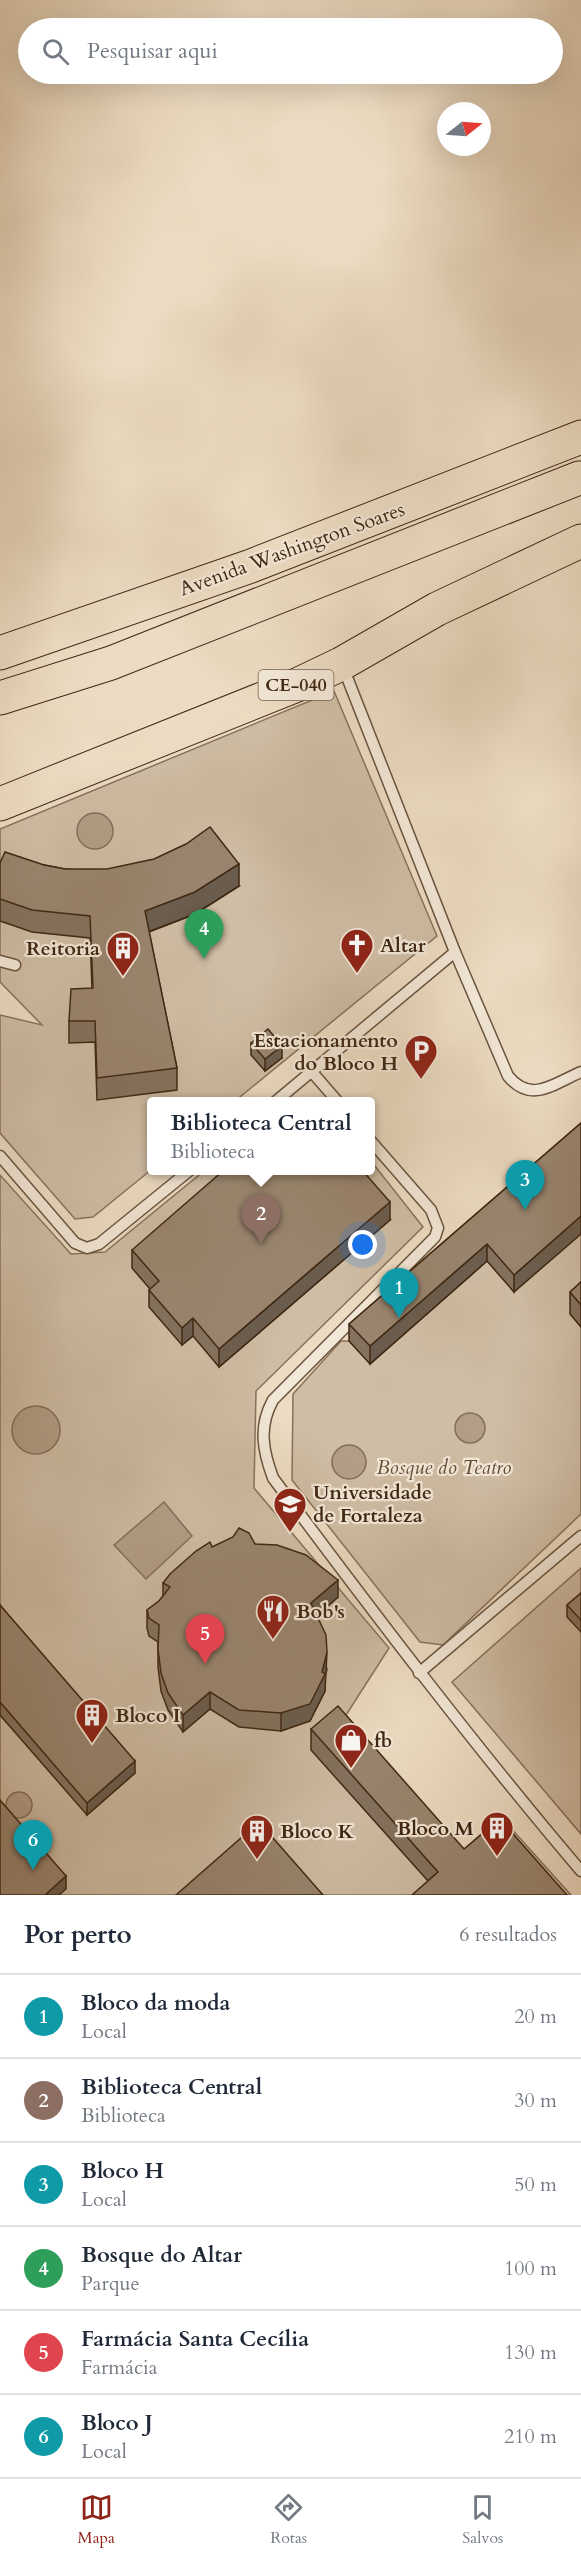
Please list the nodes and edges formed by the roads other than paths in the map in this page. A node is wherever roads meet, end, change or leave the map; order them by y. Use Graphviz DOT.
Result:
graph roads {
  1 [pos="581,437"];
  2 [pos="579,478"];
  3 [pos="581,541"];
  4 [pos="0,653"];
  5 [pos="342,664"];
  6 [pos="0,698"];
  7 [pos="0,804"];
  8 [pos="455,952"];
  9 [pos="0,961"];
  10 [pos="15,965"];
  11 [pos="312,1072"];
  12 [pos="581,1072"];
  13 [pos="280,1097"];
  14 [pos="334,1097"];
  15 [pos="375,1146"];
  16 [pos="0,1156"];
  17 [pos="184,1175"];
  18 [pos="581,1536"];
  19 [pos="419,1673"];
  20 [pos="581,1871"];
  1 -- 4 [label="highway, Avenida Washington Soares"];
  2 -- 6 [label="highway"];
  3 -- 5 [label="highway, CE-040"];
  5 -- 7 [label="highway, CE-040"];
  5 -- 8 [label="lane"];
  8 -- 11 [label="lane"];
  8 -- 12 [label="lane"];
  9 -- 10 [label="lane"];
  11 -- 13 [label="lane"];
  11 -- 14 [label="lane"];
  15 -- 19 [label="lane"];
  16 -- 17 [label="lane"];
  18 -- 19 [label="lane"];
  19 -- 20 [label="lane"];
}
